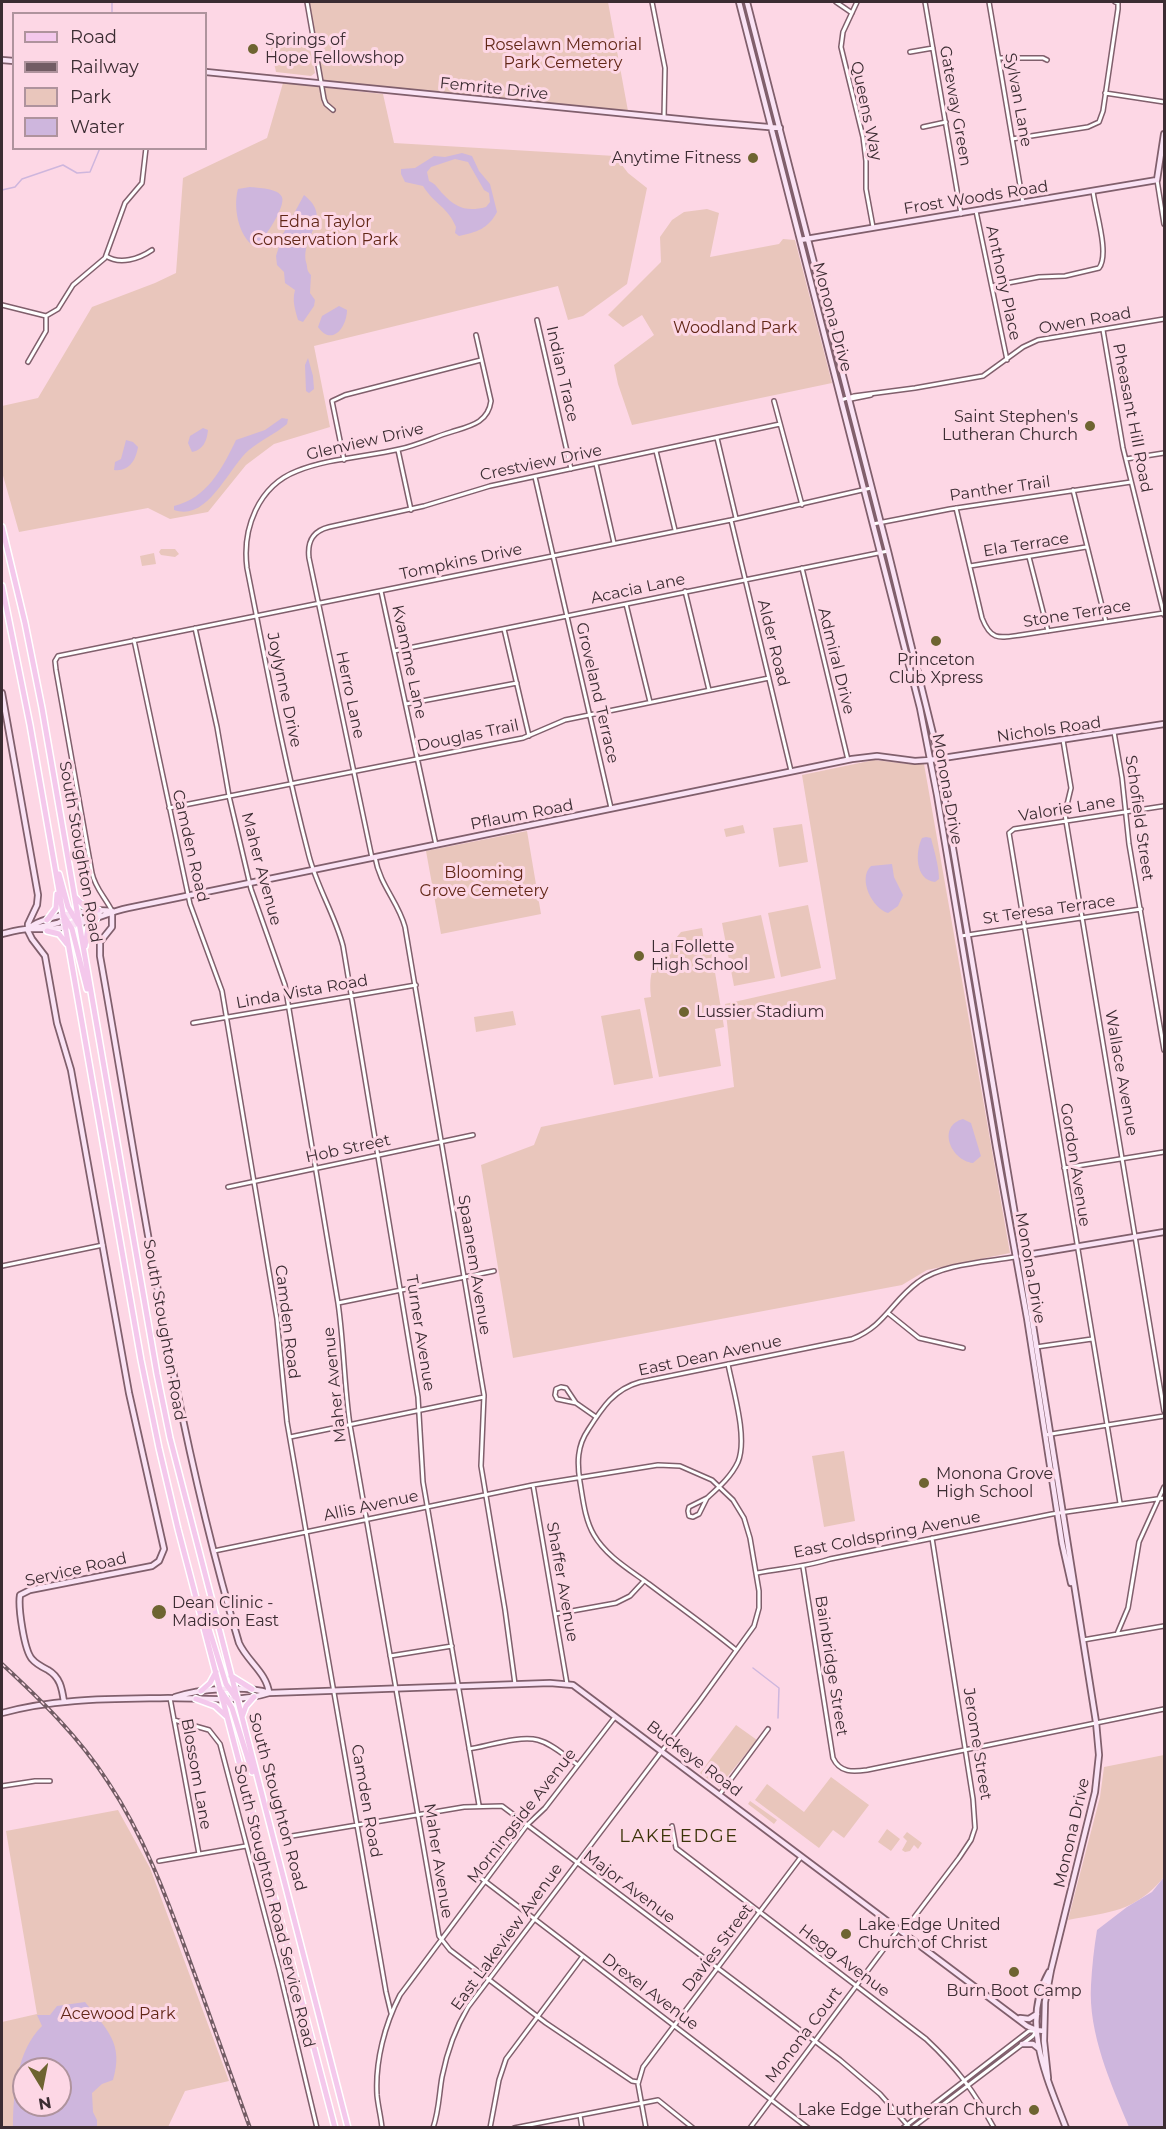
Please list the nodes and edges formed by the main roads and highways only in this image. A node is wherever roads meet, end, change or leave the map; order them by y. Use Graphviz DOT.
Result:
graph roads {
  1 [pos="2,527"];
  2 [pos="2,586"];
  3 [pos="51,846"];
  4 [pos="59,890"];
  5 [pos="75,897"];
  6 [pos="98,910"];
  7 [pos="47,920"];
  8 [pos="71,920"];
  9 [pos="96,920"];
  10 [pos="47,931"];
  11 [pos="68,945"];
  12 [pos="83,951"];
  13 [pos="92,1005"];
  14 [pos="189,1573"];
  15 [pos="216,1672"];
  16 [pos="231,1676"];
  17 [pos="252,1689"];
  18 [pos="232,1690"];
  19 [pos="201,1691"];
  20 [pos="254,1697"];
  21 [pos="225,1698"];
  22 [pos="196,1699"];
  23 [pos="227,1716"];
  24 [pos="242,1719"];
  25 [pos="263,1802"];
  26 [pos="335,2127"];
  27 [pos="348,2127"];
  1 -- 5 [label="main road, South Stoughton Road"];
  2 -- 3 [label="main road, South Stoughton Road"];
  3 -- 4 [label="main road, South Stoughton Road"];
  3 -- 8 [label="main road"];
  4 -- 7 [label="main road"];
  4 -- 8 [label="main road, South Stoughton Road"];
  5 -- 6 [label="main road"];
  5 -- 8 [label="main road, South Stoughton Road"];
  8 -- 11 [label="main road, South Stoughton Road"];
  8 -- 12 [label="main road, South Stoughton Road"];
  8 -- 13 [label="main road"];
  9 -- 12 [label="main road"];
  10 -- 11 [label="main road"];
  11 -- 14 [label="main road, South Stoughton Road"];
  12 -- 13 [label="main road, South Stoughton Road"];
  13 -- 16 [label="main road, South Stoughton Road"];
  14 -- 15 [label="main road, South Stoughton Road"];
  14 -- 18 [label="main road"];
  15 -- 19 [label="main road"];
  15 -- 21 [label="main road, South Stoughton Road"];
  16 -- 17 [label="main road"];
  16 -- 18 [label="main road, South Stoughton Road"];
  18 -- 24 [label="main road, South Stoughton Road"];
  20 -- 24 [label="main road"];
  21 -- 23 [label="main road, South Stoughton Road"];
  21 -- 25 [label="main road"];
  22 -- 23 [label="main road"];
  23 -- 26 [label="main road, South Stoughton Road"];
  24 -- 25 [label="main road, South Stoughton Road"];
  25 -- 27 [label="main road, South Stoughton Road"];
}
